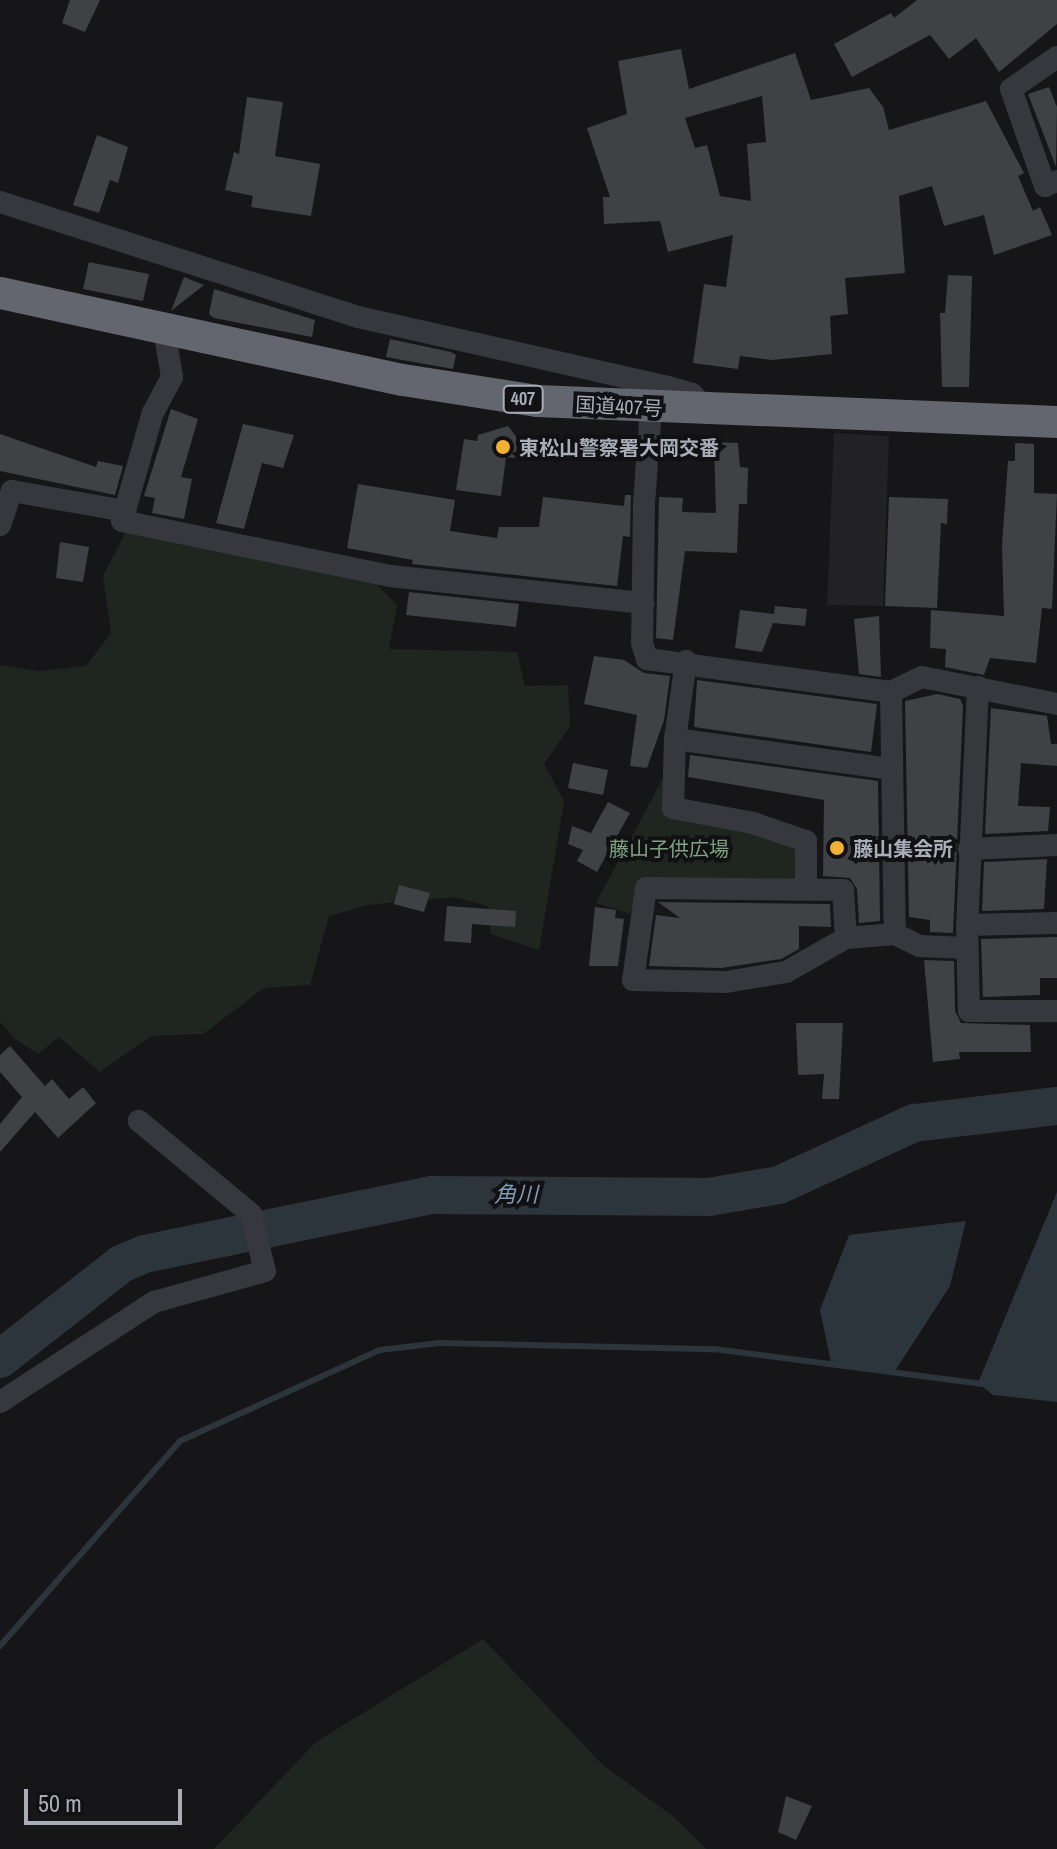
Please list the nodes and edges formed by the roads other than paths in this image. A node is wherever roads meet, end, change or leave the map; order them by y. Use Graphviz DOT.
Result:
graph roads {
  1 [pos="1057,57"];
  2 [pos="1057,181"];
  3 [pos="0,202"];
  4 [pos="0,293"];
  5 [pos="164,329"];
  6 [pos="651,408"];
  7 [pos="708,411"];
  8 [pos="1057,422"];
  9 [pos="125,511"];
  10 [pos="0,525"];
  11 [pos="644,603"];
  12 [pos="686,661"];
  13 [pos="978,687"];
  14 [pos="891,692"];
  15 [pos="1057,704"];
  16 [pos="675,739"];
  17 [pos="892,769"];
  18 [pos="1057,845"];
  19 [pos="969,849"];
  20 [pos="806,888"];
  21 [pos="1057,923"];
  22 [pos="967,925"];
  23 [pos="895,934"];
  24 [pos="846,938"];
  25 [pos="966,948"];
  26 [pos="1057,1011"];
  27 [pos="139,1121"];
  28 [pos="0,1402"];
  1 -- 2 [label="street"];
  3 -- 7 [label="street"];
  4 -- 5 [label="highway, 国道407号 / 407"];
  5 -- 6 [label="highway, 国道407号 / 407"];
  5 -- 9 [label="street"];
  6 -- 7 [label="highway, 国道407号 / 407"];
  6 -- 11 [label="street"];
  7 -- 8 [label="highway, 国道407号 / 407"];
  9 -- 10 [label="street"];
  9 -- 11 [label="street"];
  11 -- 12 [label="street"];
  12 -- 14 [label="street"];
  12 -- 16 [label="street"];
  13 -- 14 [label="street"];
  13 -- 15 [label="street"];
  13 -- 19 [label="street"];
  14 -- 17 [label="street"];
  16 -- 17 [label="street"];
  16 -- 20 [label="street"];
  17 -- 23 [label="street"];
  18 -- 19 [label="street"];
  19 -- 22 [label="street"];
  20 -- 24 [label="street"];
  20 -- 24 [label="street"];
  21 -- 22 [label="street"];
  22 -- 25 [label="street"];
  23 -- 24 [label="street"];
  23 -- 25 [label="street"];
  25 -- 26 [label="street"];
  27 -- 28 [label="street"];
}
